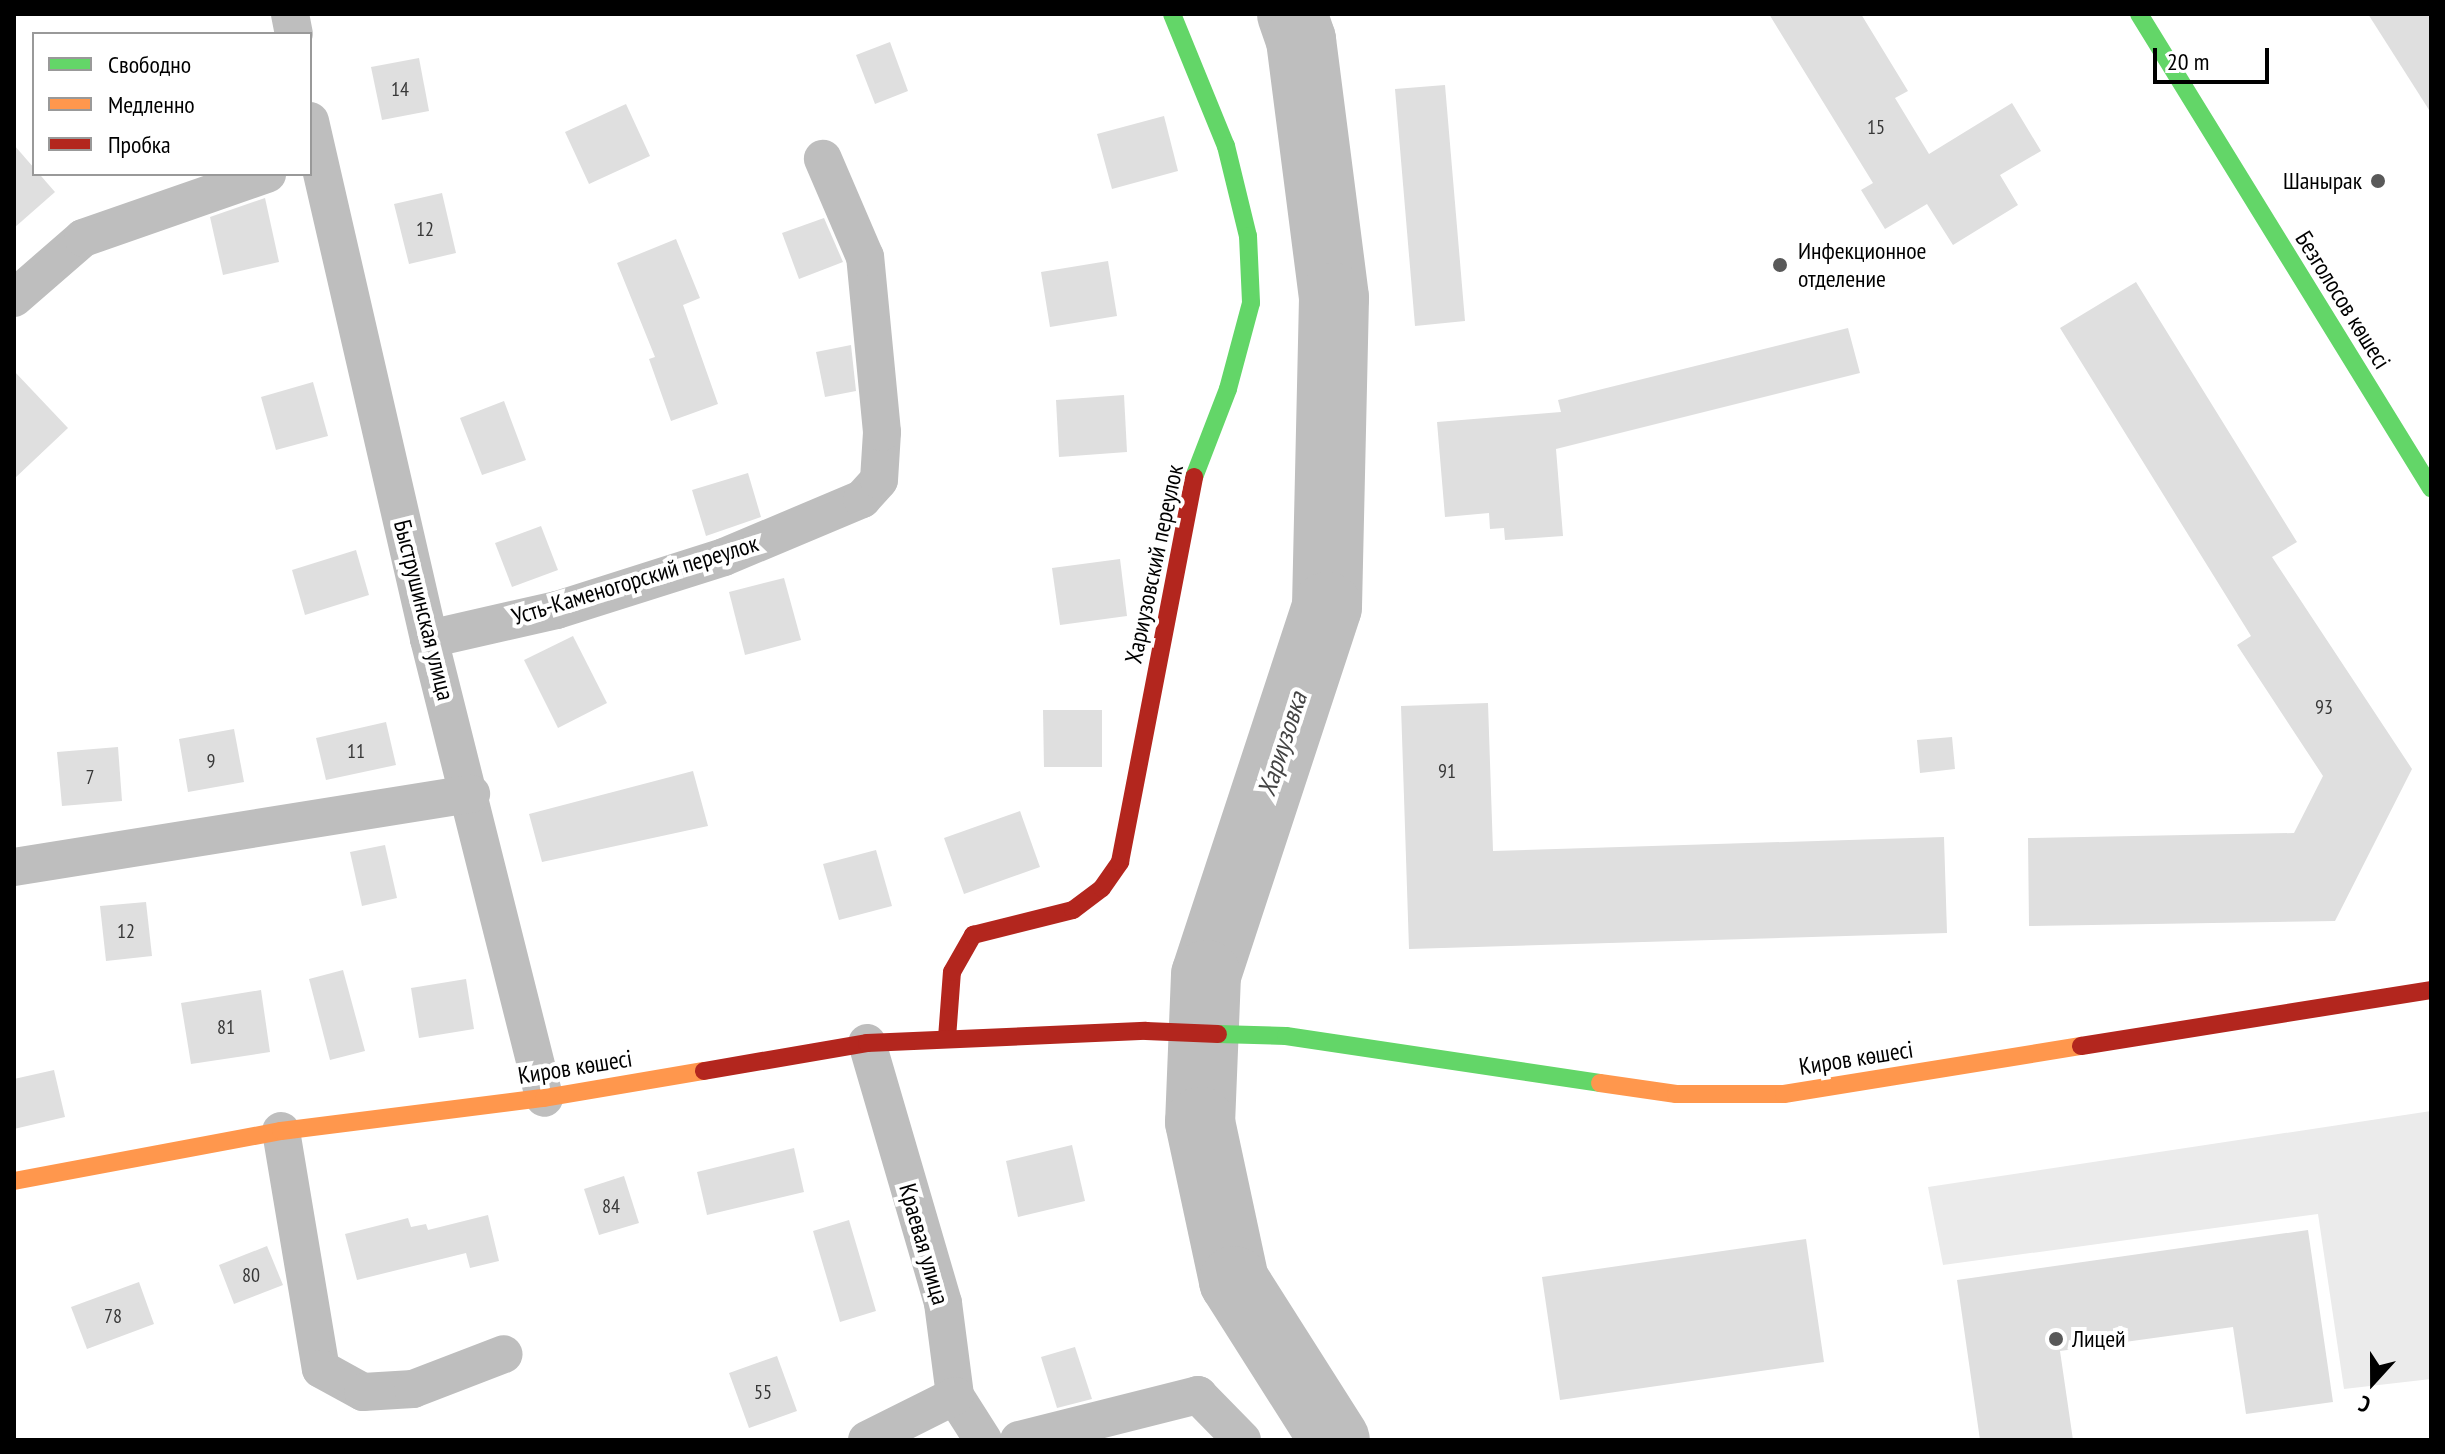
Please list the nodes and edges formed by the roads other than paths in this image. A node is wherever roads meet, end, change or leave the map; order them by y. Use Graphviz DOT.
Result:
graph roads {
  1 [pos="1172,14"];
  2 [pos="2139,14"];
  3 [pos="823,159"];
  4 [pos="313,160"];
  5 [pos="261,176"];
  6 [pos="14,298"];
  7 [pos="2431,488"];
  8 [pos="429,639"];
  9 [pos="471,794"];
  10 [pos="14,867"];
  11 [pos="2431,990"];
  12 [pos="947,1038"];
  13 [pos="867,1043"];
  14 [pos="544,1098"];
  15 [pos="281,1131"];
  16 [pos="14,1181"];
  17 [pos="504,1354"];
  18 [pos="955,1396"];
  19 [pos="867,1440"];
  20 [pos="983,1440"];
  21 [pos="1019,1440"];
  22 [pos="1242,1440"];
  1 -- 12 [label="street, Хариузовский переулок"];
  2 -- 7 [label="street, Безголосов көшесі"];
  3 -- 8 [label="street, Усть-Каменогорский переулок"];
  4 -- 8 [label="street, Быструшинская улица"];
  5 -- 6 [label="street"];
  8 -- 9 [label="street, Быструшинская улица"];
  9 -- 10 [label="street"];
  9 -- 14 [label="street, Быструшинская улица"];
  11 -- 12 [label="street, Киров көшесі"];
  12 -- 13 [label="street, Киров көшесі"];
  13 -- 14 [label="street, Киров көшесі"];
  13 -- 18 [label="street, Краевая улица"];
  14 -- 15 [label="street, Киров көшесі"];
  15 -- 16 [label="street, Киров көшесі"];
  15 -- 17 [label="street"];
  18 -- 19 [label="street"];
  18 -- 20 [label="street, Краевая улица"];
  21 -- 22 [label="street"];
}
